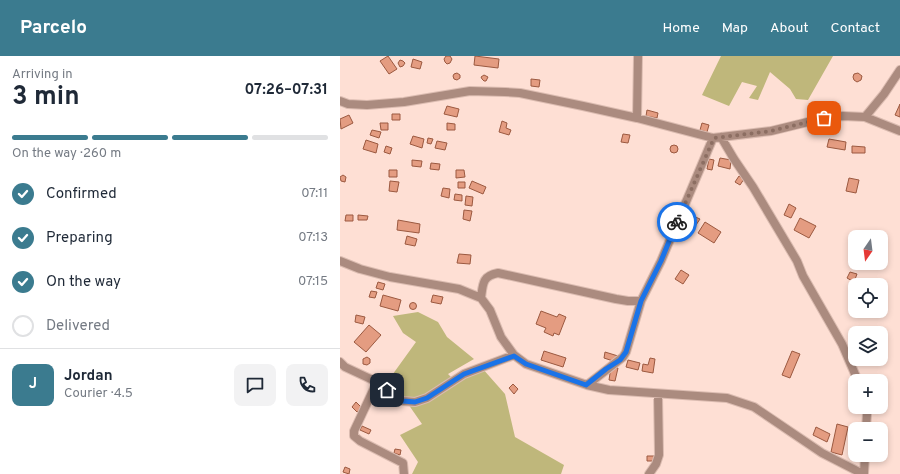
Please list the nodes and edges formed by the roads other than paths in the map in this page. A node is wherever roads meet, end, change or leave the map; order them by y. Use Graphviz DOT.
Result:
graph roads {
  1 [pos="638,56"];
  2 [pos="900,70"];
  3 [pos="340,101"];
  4 [pos="865,117"];
  5 [pos="637,118"];
  6 [pos="900,131"];
  7 [pos="717,137"];
  8 [pos="340,261"];
  9 [pos="481,298"];
  10 [pos="641,301"];
  11 [pos="514,356"];
  12 [pos="340,362"];
  13 [pos="855,374"];
  14 [pos="377,382"];
  15 [pos="586,385"];
  16 [pos="658,395"];
  17 [pos="865,462"];
  18 [pos="404,474"];
  19 [pos="648,474"];
  20 [pos="864,474"];
  1 -- 5 [label="street"];
  2 -- 4 [label="street"];
  3 -- 5 [label="street"];
  4 -- 6 [label="street"];
  4 -- 7 [label="street"];
  5 -- 7 [label="street"];
  7 -- 10 [label="street"];
  7 -- 13 [label="street"];
  8 -- 9 [label="street"];
  9 -- 10 [label="street"];
  9 -- 11 [label="street"];
  10 -- 15 [label="street"];
  11 -- 14 [label="street"];
  11 -- 15 [label="street"];
  12 -- 14 [label="street"];
  14 -- 18 [label="street"];
  15 -- 16 [label="street"];
  16 -- 19 [label="street"];
  16 -- 20 [label="street"];
  17 -- 20 [label="street"];
}
